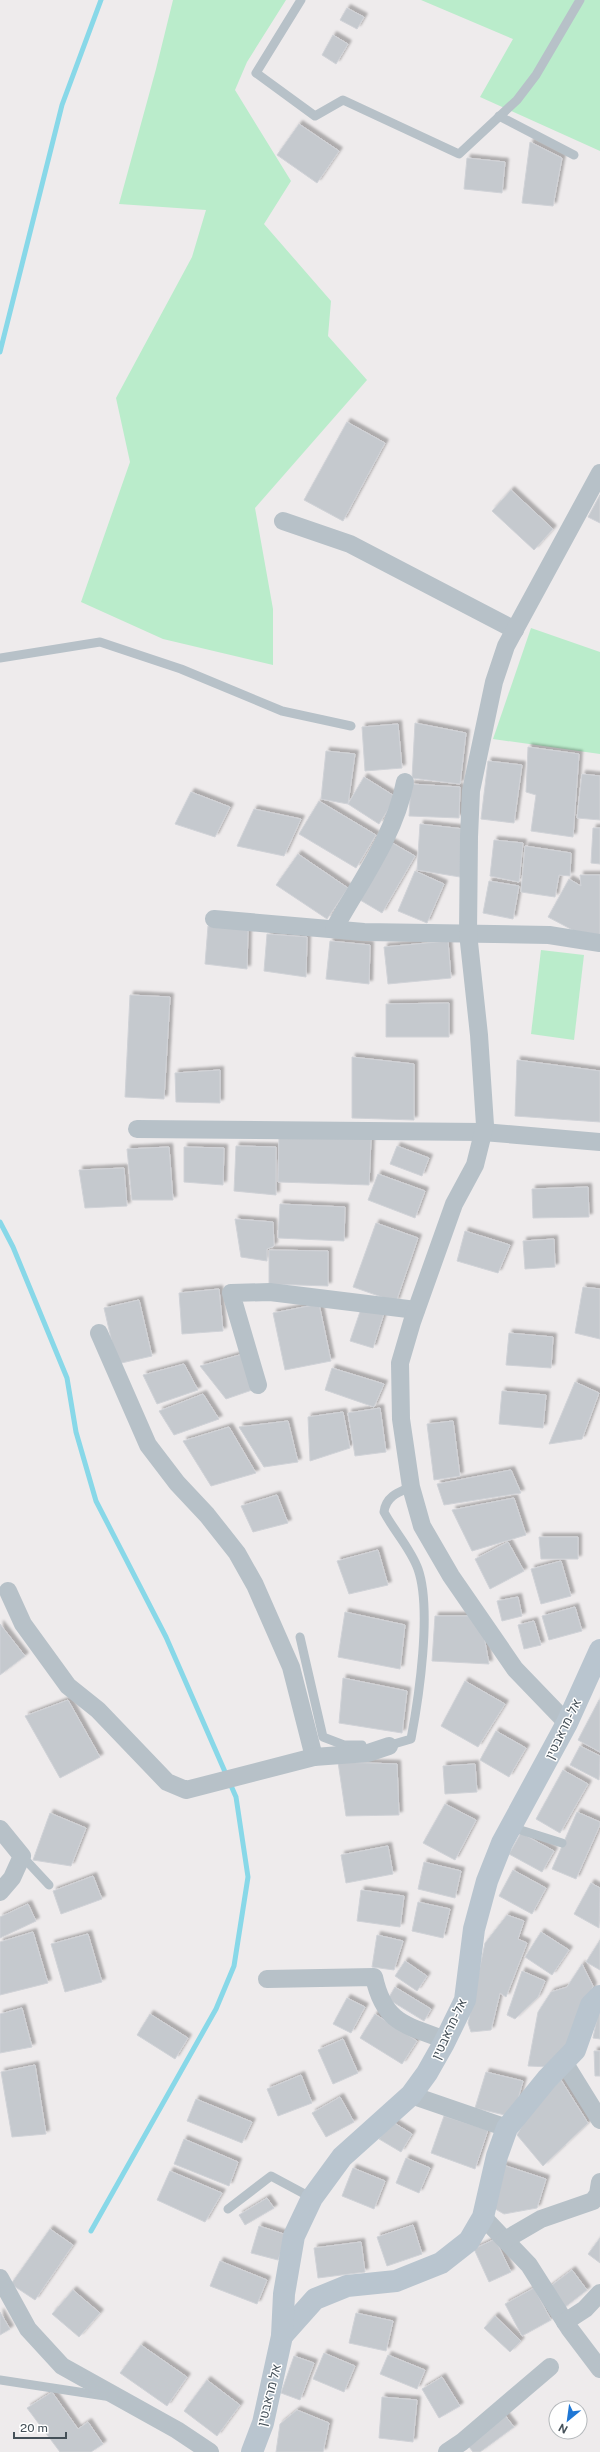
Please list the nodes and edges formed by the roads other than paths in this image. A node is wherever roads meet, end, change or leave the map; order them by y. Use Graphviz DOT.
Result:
graph roads {
  1 [pos="302,0"];
  2 [pos="580,0"];
  3 [pos="499,116"];
  4 [pos="574,155"];
  5 [pos="600,473"];
  6 [pos="283,521"];
  7 [pos="515,630"];
  8 [pos="0,658"];
  9 [pos="351,726"];
  10 [pos="405,782"];
  11 [pos="214,919"];
  12 [pos="334,929"];
  13 [pos="468,932"];
  14 [pos="600,943"];
  15 [pos="137,1129"];
  16 [pos="483,1132"];
  17 [pos="600,1142"];
  18 [pos="416,1310"];
  19 [pos="99,1333"];
  20 [pos="258,1385"];
  21 [pos="411,1487"];
  22 [pos="8,1590"];
  23 [pos="300,1637"];
  24 [pos="600,1650"];
  25 [pos="567,1723"];
  26 [pos="389,1746"];
  27 [pos="314,1758"];
  28 [pos="511,1827"];
  29 [pos="0,1829"];
  30 [pos="562,1843"];
  31 [pos="22,1856"];
  32 [pos="49,1885"];
  33 [pos="0,1892"];
  34 [pos="267,1980"];
  35 [pos="600,1996"];
  36 [pos="446,2040"];
  37 [pos="564,2062"];
  38 [pos="411,2095"];
  39 [pos="600,2120"];
  40 [pos="507,2128"];
  41 [pos="600,2182"];
  42 [pos="312,2198"];
  43 [pos="228,2209"];
  44 [pos="483,2217"];
  45 [pos="505,2240"];
  46 [pos="0,2278"];
  47 [pos="600,2293"];
  48 [pos="565,2322"];
  49 [pos="282,2336"];
  50 [pos="550,2366"];
  51 [pos="600,2369"];
  52 [pos="0,2380"];
  53 [pos="120,2398"];
  54 [pos="210,2452"];
  55 [pos="252,2452"];
  56 [pos="447,2452"];
  1 -- 3 [label="lane"];
  2 -- 3 [label="lane"];
  3 -- 4 [label="lane"];
  5 -- 7 [label="street"];
  6 -- 7 [label="street"];
  7 -- 13 [label="street"];
  8 -- 9 [label="lane"];
  10 -- 12 [label="street"];
  11 -- 12 [label="street"];
  12 -- 13 [label="street"];
  13 -- 14 [label="street"];
  13 -- 16 [label="street"];
  15 -- 16 [label="street"];
  16 -- 17 [label="street"];
  16 -- 18 [label="street"];
  18 -- 20 [label="street"];
  18 -- 21 [label="street"];
  19 -- 27 [label="street"];
  21 -- 25 [label="street"];
  21 -- 26 [label="lane"];
  22 -- 27 [label="street"];
  23 -- 26 [label="lane"];
  24 -- 25 [label="street, אל-מראבטין"];
  25 -- 28 [label="street, אל-מראבטין"];
  26 -- 27 [label="street"];
  28 -- 30 [label="lane"];
  28 -- 36 [label="street, אל-מראבטין"];
  29 -- 31 [label="street"];
  31 -- 32 [label="lane"];
  31 -- 33 [label="street"];
  34 -- 36 [label="street"];
  35 -- 37 [label="street"];
  36 -- 38 [label="street, אל-מראבטין"];
  37 -- 39 [label="street"];
  37 -- 40 [label="street"];
  38 -- 40 [label="street"];
  38 -- 42 [label="street, אל-מראבטין"];
  40 -- 44 [label="street"];
  41 -- 45 [label="street"];
  42 -- 43 [label="lane"];
  42 -- 49 [label="street, אל-מראבטין"];
  44 -- 45 [label="street"];
  44 -- 49 [label="street"];
  45 -- 48 [label="street"];
  46 -- 53 [label="street"];
  47 -- 48 [label="street"];
  48 -- 51 [label="street"];
  49 -- 55 [label="street, אל מראבטין"];
  50 -- 56 [label="street"];
  52 -- 53 [label="lane"];
  53 -- 54 [label="street"];
}
